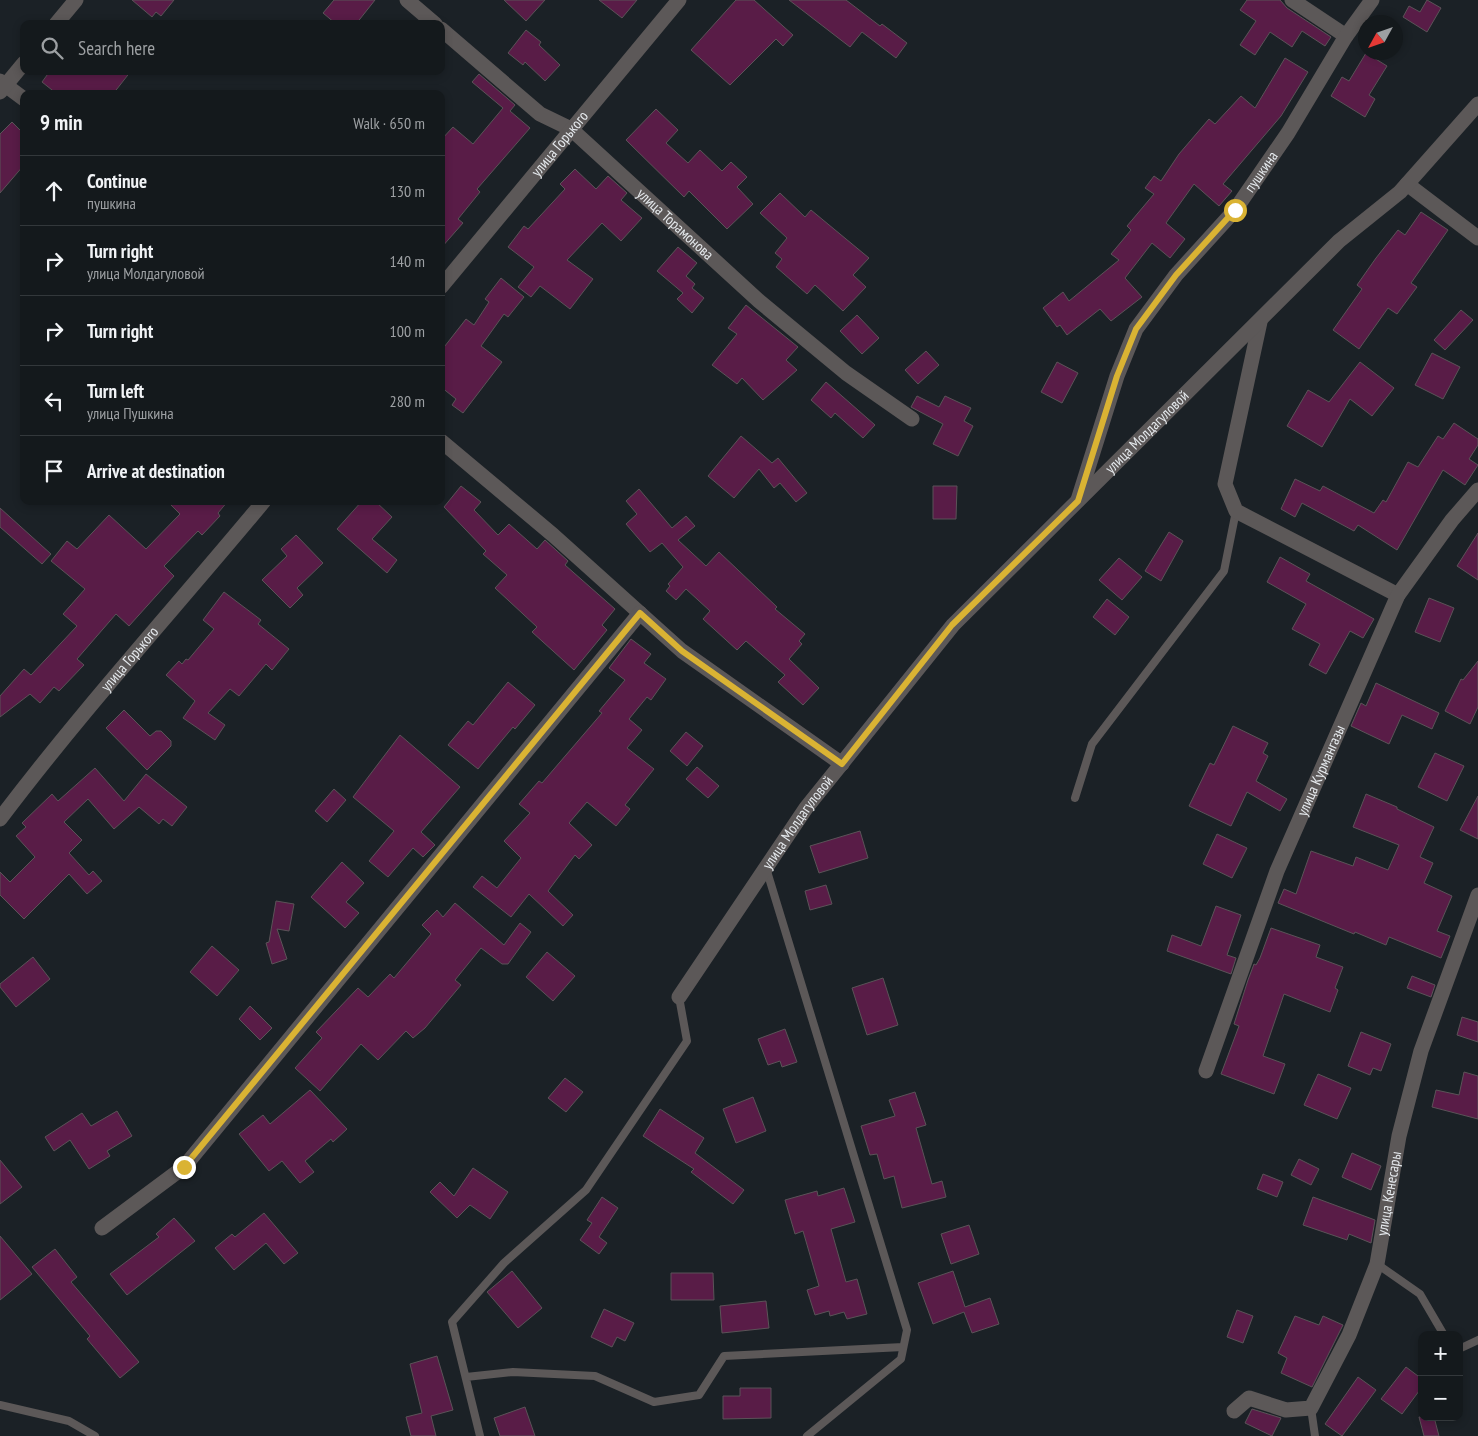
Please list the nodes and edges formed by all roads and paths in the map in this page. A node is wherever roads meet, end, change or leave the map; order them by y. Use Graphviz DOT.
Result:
graph roads {
  1 [pos="76,0"];
  2 [pos="407,0"];
  3 [pos="679,0"];
  4 [pos="1292,0"];
  5 [pos="1372,0"];
  6 [pos="59,20"];
  7 [pos="430,20"];
  8 [pos="445,32"];
  9 [pos="1346,36"];
  10 [pos="20,67"];
  11 [pos="2,86"];
  12 [pos="20,97"];
  13 [pos="1478,104"];
  14 [pos="571,129"];
  15 [pos="1407,184"];
  16 [pos="1478,238"];
  17 [pos="445,282"];
  18 [pos="1260,322"];
  19 [pos="912,419"];
  20 [pos="445,444"];
  21 [pos="1478,490"];
  22 [pos="1078,501"];
  23 [pos="261,505"];
  24 [pos="1236,510"];
  25 [pos="1398,595"];
  26 [pos="640,613"];
  27 [pos="842,764"];
  28 [pos="1076,798"];
  29 [pos="0,819"];
  30 [pos="766,868"];
  31 [pos="1478,895"];
  32 [pos="679,997"];
  33 [pos="1206,1072"];
  34 [pos="102,1228"];
  35 [pos="1377,1264"];
  36 [pos="1442,1331"];
  37 [pos="1478,1340"];
  38 [pos="904,1347"];
  39 [pos="1463,1347"];
  40 [pos="466,1376"];
  41 [pos="0,1405"];
  42 [pos="1311,1408"];
  43 [pos="1234,1410"];
  44 [pos="95,1436"];
  45 [pos="480,1436"];
  46 [pos="807,1436"];
  47 [pos="1315,1436"];
  1 -- 6 [label="street"];
  2 -- 7 [label="street"];
  3 -- 14 [label="street, улица Горького"];
  4 -- 9 [label="street"];
  5 -- 9 [label="street, пушкина"];
  8 -- 14 [label="street, улица Торамонова"];
  9 -- 22 [label="street, пушкина"];
  10 -- 11 [label="street"];
  11 -- 12 [label="street"];
  13 -- 15 [label="street, улица Молдагуловой"];
  14 -- 17 [label="street, улица Горького"];
  14 -- 19 [label="street, улица Торамонова"];
  15 -- 16 [label="street"];
  15 -- 18 [label="street, улица Молдагуловой"];
  18 -- 22 [label="street, улица Молдагуловой"];
  18 -- 24 [label="street"];
  20 -- 26 [label="street"];
  21 -- 25 [label="street, улица Курмангазы"];
  22 -- 27 [label="street, улица Молдагуловой"];
  23 -- 29 [label="street, улица Горького"];
  24 -- 25 [label="street"];
  24 -- 28 [label="lane"];
  25 -- 33 [label="street, улица Курмангазы"];
  26 -- 27 [label="street"];
  26 -- 34 [label="street"];
  27 -- 30 [label="street, улица Молдагуловой"];
  30 -- 32 [label="street, улица Молдагуловой"];
  30 -- 38 [label="lane"];
  31 -- 35 [label="street, улица Кенесары"];
  32 -- 40 [label="lane"];
  35 -- 36 [label="lane"];
  35 -- 42 [label="street, улица Кенесары"];
  37 -- 39 [label="lane"];
  38 -- 40 [label="lane"];
  38 -- 46 [label="lane"];
  40 -- 45 [label="lane"];
  41 -- 44 [label="lane"];
  42 -- 43 [label="street"];
  42 -- 47 [label="lane"];
}
